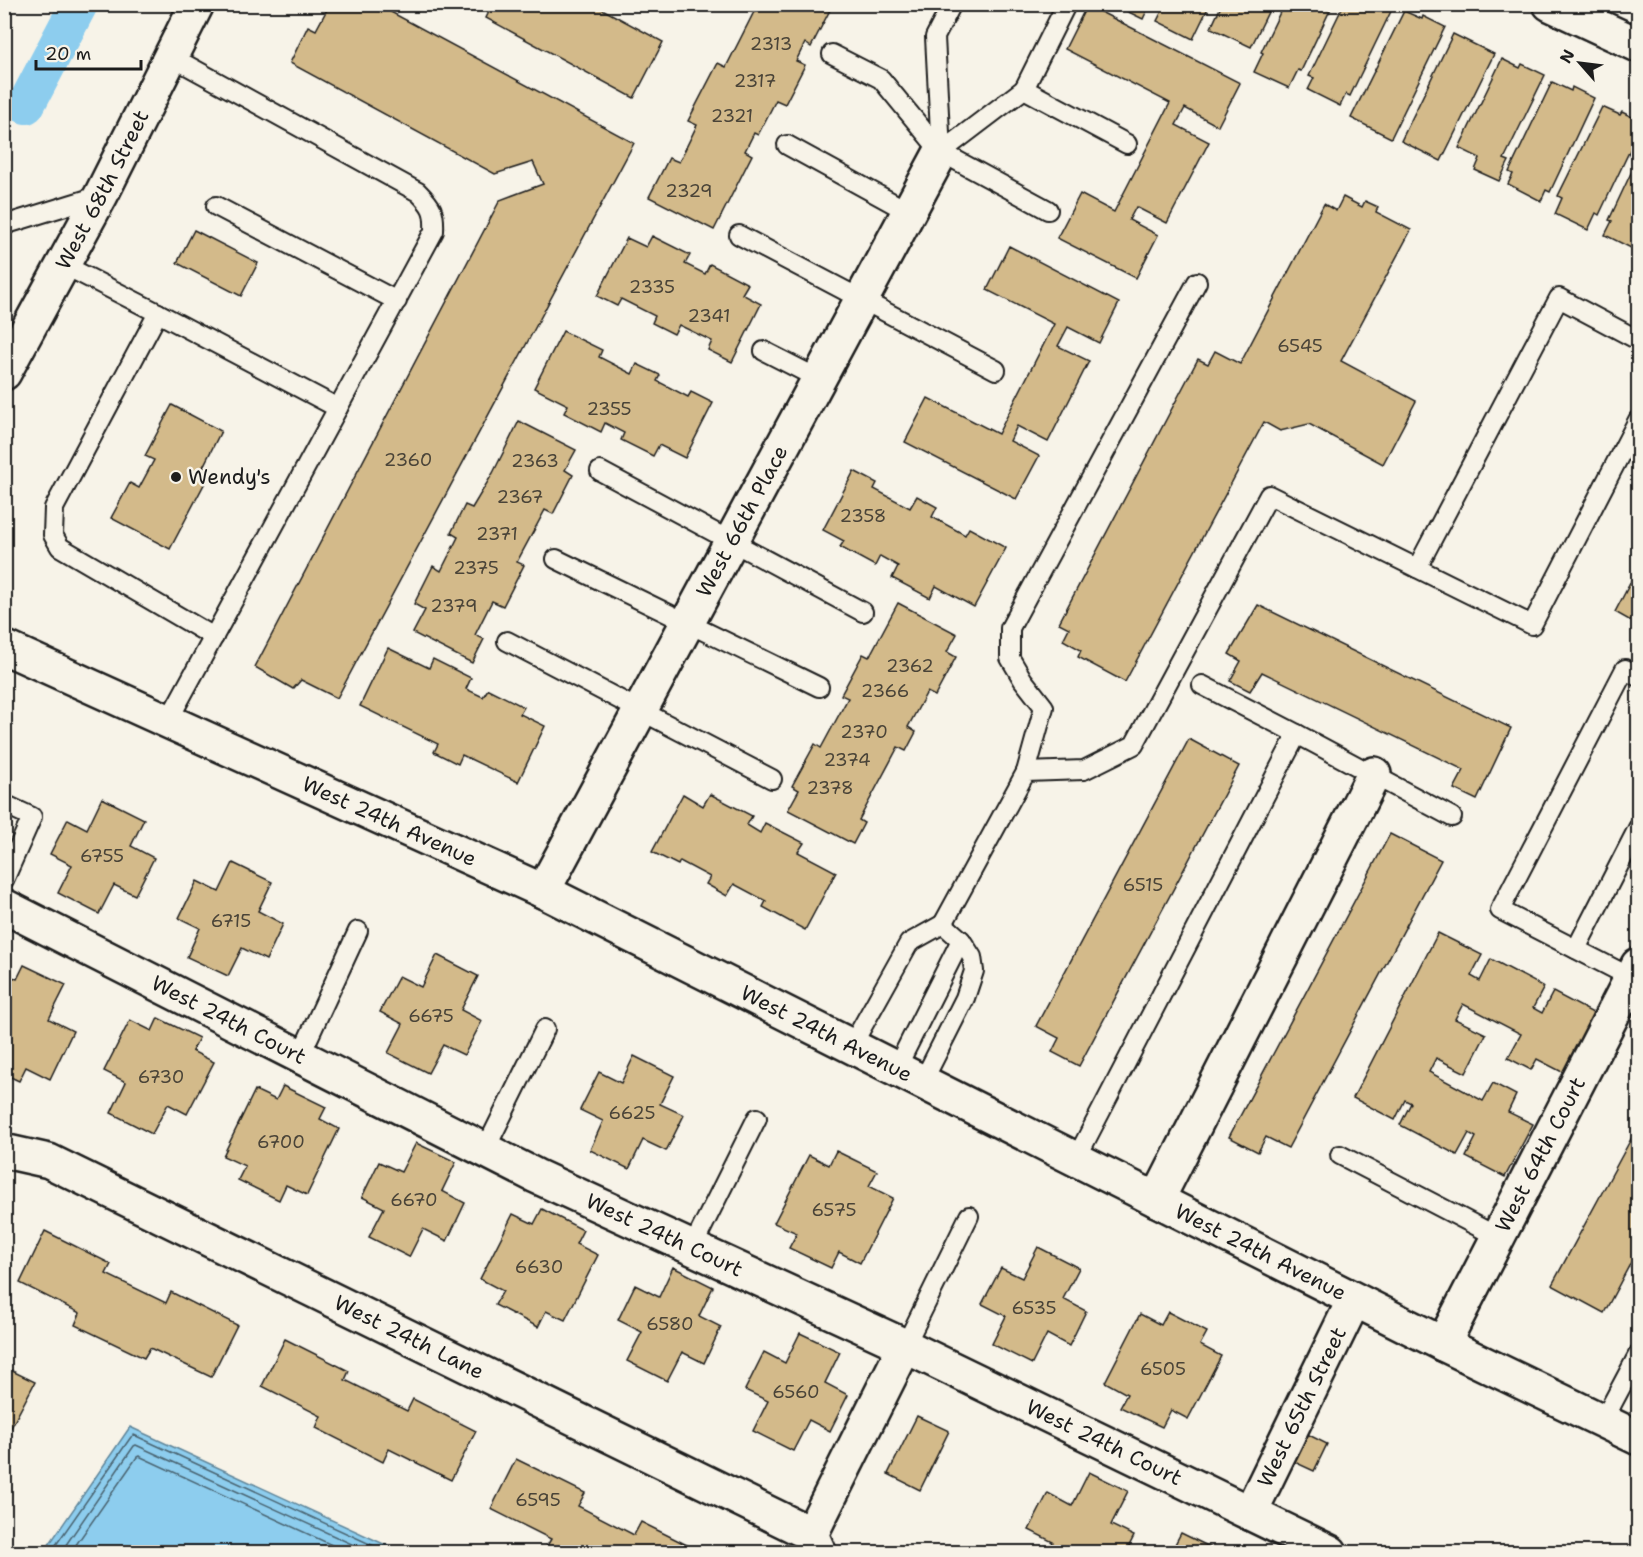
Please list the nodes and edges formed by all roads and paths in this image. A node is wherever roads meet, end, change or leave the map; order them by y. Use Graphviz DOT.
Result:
graph roads {
  1 [pos="197,4"];
  2 [pos="951,4"];
  3 [pos="1550,4"];
  4 [pos="1066,5"];
  5 [pos="1638,45"];
  6 [pos="832,54"];
  7 [pos="170,56"];
  8 [pos="1024,88"];
  9 [pos="1127,144"];
  10 [pos="787,146"];
  11 [pos="941,152"];
  12 [pos="101,195"];
  13 [pos="216,206"];
  14 [pos="1048,210"];
  15 [pos="909,212"];
  16 [pos="4,225"];
  17 [pos="739,236"];
  18 [pos="64,265"];
  19 [pos="1197,282"];
  20 [pos="862,299"];
  21 [pos="397,301"];
  22 [pos="158,313"];
  23 [pos="1638,340"];
  24 [pos="764,351"];
  25 [pos="8,354"];
  26 [pos="996,370"];
  27 [pos="819,379"];
  28 [pos="338,408"];
  29 [pos="1638,420"];
  30 [pos="600,471"];
  31 [pos="732,541"];
  32 [pos="556,559"];
  33 [pos="1417,568"];
  34 [pos="863,612"];
  35 [pos="687,623"];
  36 [pos="214,638"];
  37 [pos="507,641"];
  38 [pos="4,647"];
  39 [pos="1638,676"];
  40 [pos="1202,685"];
  41 [pos="819,687"];
  42 [pos="640,710"];
  43 [pos="168,721"];
  44 [pos="1297,734"];
  45 [pos="1026,772"];
  46 [pos="1374,774"];
  47 [pos="772,779"];
  48 [pos="4,804"];
  49 [pos="1452,817"];
  50 [pos="1638,828"];
  51 [pos="4,880"];
  52 [pos="543,891"];
  53 [pos="4,906"];
  54 [pos="943,924"];
  55 [pos="358,931"];
  56 [pos="961,940"];
  57 [pos="1576,949"];
  58 [pos="1635,971"];
  59 [pos="545,1029"];
  60 [pos="851,1047"];
  61 [pos="300,1056"];
  62 [pos="909,1076"];
  63 [pos="757,1118"];
  64 [pos="485,1150"];
  65 [pos="4,1151"];
  66 [pos="1340,1155"];
  67 [pos="1076,1159"];
  68 [pos="1157,1200"];
  69 [pos="969,1216"];
  70 [pos="1498,1237"];
  71 [pos="692,1248"];
  72 [pos="1354,1300"];
  73 [pos="1443,1344"];
  74 [pos="905,1346"];
  75 [pos="1638,1354"];
  76 [pos="1603,1421"];
  77 [pos="1638,1438"];
  78 [pos="1250,1513"];
  79 [pos="815,1543"];
  80 [pos="1330,1552"];
  1 -- 7 [label="street, West 68th Street"];
  2 -- 11 [label="lane"];
  3 -- 5 [label="street"];
  4 -- 8 [label="lane"];
  6 -- 11 [label="lane"];
  7 -- 12 [label="street, West 68th Street"];
  7 -- 21 [label="lane"];
  8 -- 9 [label="lane"];
  8 -- 11 [label="lane"];
  10 -- 15 [label="lane"];
  11 -- 14 [label="lane"];
  11 -- 15 [label="street, West 66th Place"];
  12 -- 16 [label="lane"];
  12 -- 18 [label="street, West 68th Street"];
  13 -- 21 [label="lane"];
  15 -- 20 [label="street, West 66th Place"];
  17 -- 20 [label="lane"];
  18 -- 22 [label="lane"];
  18 -- 25 [label="street, West 68th Street"];
  19 -- 45 [label="lane"];
  20 -- 26 [label="lane"];
  20 -- 27 [label="street, West 66th Place"];
  21 -- 28 [label="lane"];
  22 -- 28 [label="lane"];
  22 -- 36 [label="lane"];
  23 -- 33 [label="lane"];
  24 -- 27 [label="lane"];
  27 -- 31 [label="street, West 66th Place"];
  28 -- 36 [label="lane"];
  29 -- 33 [label="lane"];
  30 -- 31 [label="lane"];
  31 -- 34 [label="lane"];
  31 -- 35 [label="street, West 66th Place"];
  32 -- 35 [label="lane"];
  33 -- 45 [label="lane"];
  35 -- 41 [label="lane"];
  35 -- 42 [label="street, West 66th Place"];
  36 -- 43 [label="lane"];
  37 -- 42 [label="lane"];
  38 -- 43 [label="street, West 24th Avenue"];
  39 -- 57 [label="lane"];
  40 -- 44 [label="lane"];
  42 -- 47 [label="lane"];
  42 -- 52 [label="street, West 66th Place"];
  43 -- 52 [label="street, West 24th Avenue"];
  44 -- 46 [label="lane"];
  44 -- 67 [label="lane"];
  45 -- 54 [label="lane"];
  46 -- 49 [label="lane"];
  46 -- 68 [label="street"];
  48 -- 51 [label="lane"];
  50 -- 57 [label="lane"];
  52 -- 60 [label="street, West 24th Avenue"];
  53 -- 61 [label="street, West 24th Court"];
  54 -- 56 [label="lane"];
  54 -- 60 [label="lane"];
  55 -- 61 [label="lane"];
  56 -- 62 [label="lane"];
  56 -- 62 [label="lane"];
  57 -- 58 [label="lane"];
  58 -- 70 [label="street, West 64th Court"];
  59 -- 64 [label="lane"];
  60 -- 62 [label="street, West 24th Avenue"];
  61 -- 64 [label="street, West 24th Court"];
  62 -- 67 [label="street, West 24th Avenue"];
  63 -- 71 [label="lane"];
  64 -- 71 [label="street, West 24th Court"];
  65 -- 79 [label="street, West 24th Lane"];
  66 -- 70 [label="lane"];
  67 -- 68 [label="street, West 24th Avenue"];
  68 -- 72 [label="street, West 24th Avenue"];
  69 -- 74 [label="lane"];
  70 -- 73 [label="street, West 64th Court"];
  71 -- 74 [label="street, West 24th Court"];
  72 -- 73 [label="street, West 24th Avenue"];
  72 -- 78 [label="street, West 65th Street"];
  73 -- 76 [label="street, West 24th Avenue"];
  74 -- 78 [label="street, West 24th Court"];
  74 -- 79 [label="street, West 24th Lane"];
  75 -- 76 [label="lane"];
  76 -- 77 [label="street, West 24th Avenue"];
  78 -- 80 [label="street, West 24th Court"];
}
